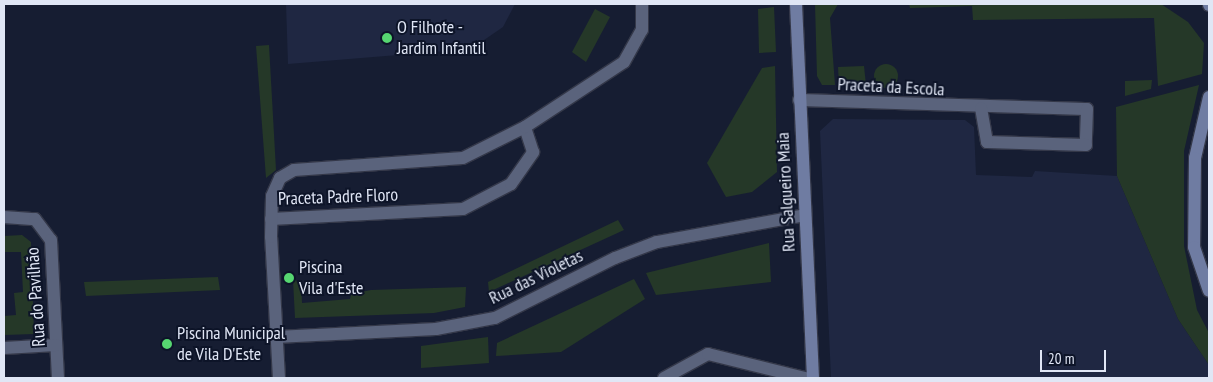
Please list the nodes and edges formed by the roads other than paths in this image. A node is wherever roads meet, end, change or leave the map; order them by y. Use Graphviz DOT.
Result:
graph roads {
  1 [pos="642,4"];
  2 [pos="796,4"];
  3 [pos="1209,97"];
  4 [pos="799,100"];
  5 [pos="980,109"];
  6 [pos="525,127"];
  7 [pos="805,214"];
  8 [pos="4,217"];
  9 [pos="271,219"];
  10 [pos="1209,291"];
  11 [pos="276,337"];
  12 [pos="56,345"];
  13 [pos="4,348"];
  14 [pos="677,374"];
  15 [pos="58,378"];
  16 [pos="279,378"];
  17 [pos="664,378"];
  18 [pos="805,378"];
  19 [pos="813,378"];
  1 -- 6 [label="street, Praceta Padre Floro"];
  2 -- 4 [label="street, Rua Salgueiro Maia"];
  3 -- 10 [label="street"];
  4 -- 5 [label="street, Praceta da Escola"];
  4 -- 7 [label="street, Rua Salgueiro Maia"];
  5 -- 5 [label="street, Praceta da Escola"];
  6 -- 9 [label="street, Praceta Padre Floro"];
  6 -- 9 [label="street, Praceta Padre Floro"];
  7 -- 11 [label="street, Rua das Violetas"];
  7 -- 19 [label="street, Rua Salgueiro Maia"];
  8 -- 12 [label="street, Rua do Pavilhão"];
  9 -- 11 [label="street"];
  11 -- 16 [label="street"];
  12 -- 13 [label="street"];
  12 -- 15 [label="street, Rua do Pavilhão"];
  14 -- 17 [label="street"];
  14 -- 18 [label="street"];
}
